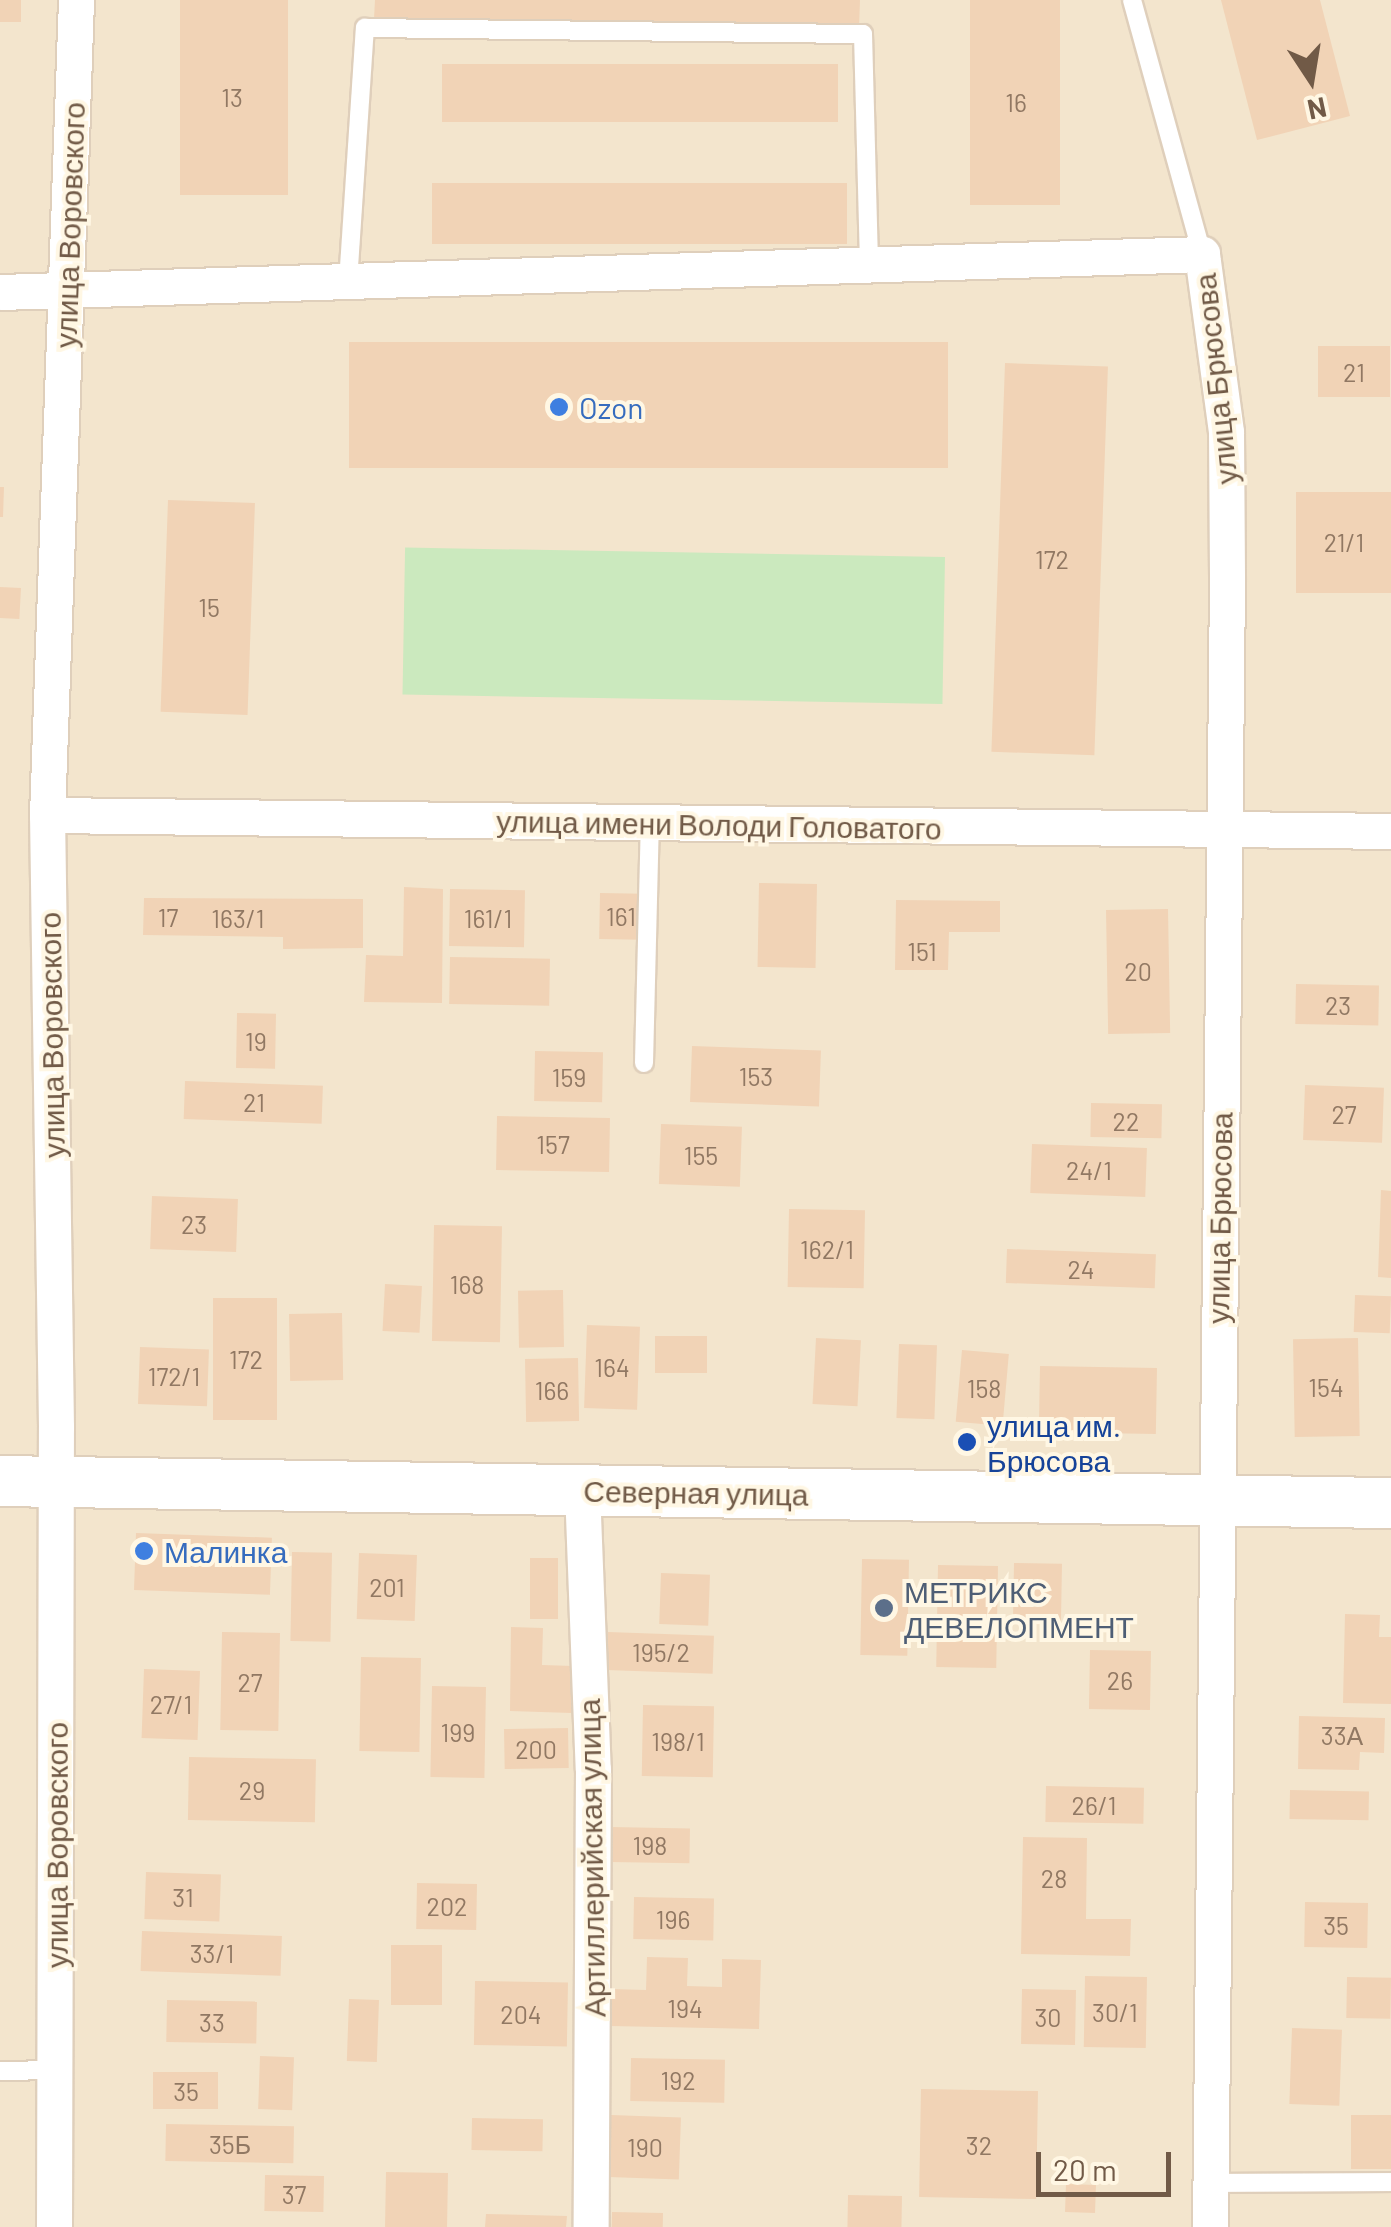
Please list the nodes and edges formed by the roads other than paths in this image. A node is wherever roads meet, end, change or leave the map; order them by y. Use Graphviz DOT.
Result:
graph roads {
  1 [pos="76,0"];
  2 [pos="1132,0"];
  3 [pos="1202,254"];
  4 [pos="869,266"];
  5 [pos="348,282"];
  6 [pos="69,289"];
  7 [pos="0,292"];
  8 [pos="48,815"];
  9 [pos="650,824"];
  10 [pos="1226,831"];
  11 [pos="1391,831"];
  12 [pos="644,1063"];
  13 [pos="0,1481"];
  14 [pos="56,1482"];
  15 [pos="582,1489"];
  16 [pos="1213,1503"];
  17 [pos="1391,1503"];
  18 [pos="57,2070"];
  19 [pos="0,2071"];
  20 [pos="1391,2182"];
  21 [pos="1211,2183"];
  22 [pos="54,2227"];
  23 [pos="590,2227"];
  24 [pos="1210,2227"];
  1 -- 6 [label="street, улица Воровского"];
  2 -- 3 [label="lane"];
  3 -- 4 [label="street"];
  3 -- 10 [label="street, улица Брюсова"];
  4 -- 5 [label="street"];
  4 -- 5 [label="lane"];
  5 -- 6 [label="street"];
  6 -- 7 [label="street"];
  6 -- 8 [label="street, улица Воровского"];
  8 -- 9 [label="street, улица имени Володи Головатого"];
  8 -- 14 [label="street, улица Воровского"];
  9 -- 10 [label="street, улица имени Володи Головатого"];
  9 -- 12 [label="lane"];
  10 -- 11 [label="street, улица имени Володи Головатого"];
  10 -- 16 [label="street, улица Брюсова"];
  13 -- 14 [label="main road, Северная улица"];
  14 -- 15 [label="main road, Северная улица"];
  14 -- 18 [label="street, улица Воровского"];
  15 -- 16 [label="main road, Северная улица"];
  15 -- 23 [label="street, Артиллерийская улица"];
  16 -- 17 [label="main road, Северная улица"];
  16 -- 21 [label="street, улица Брюсова"];
  18 -- 19 [label="lane"];
  18 -- 22 [label="street, улица Воровского"];
  20 -- 21 [label="lane"];
  21 -- 24 [label="street, улица Брюсова"];
}
